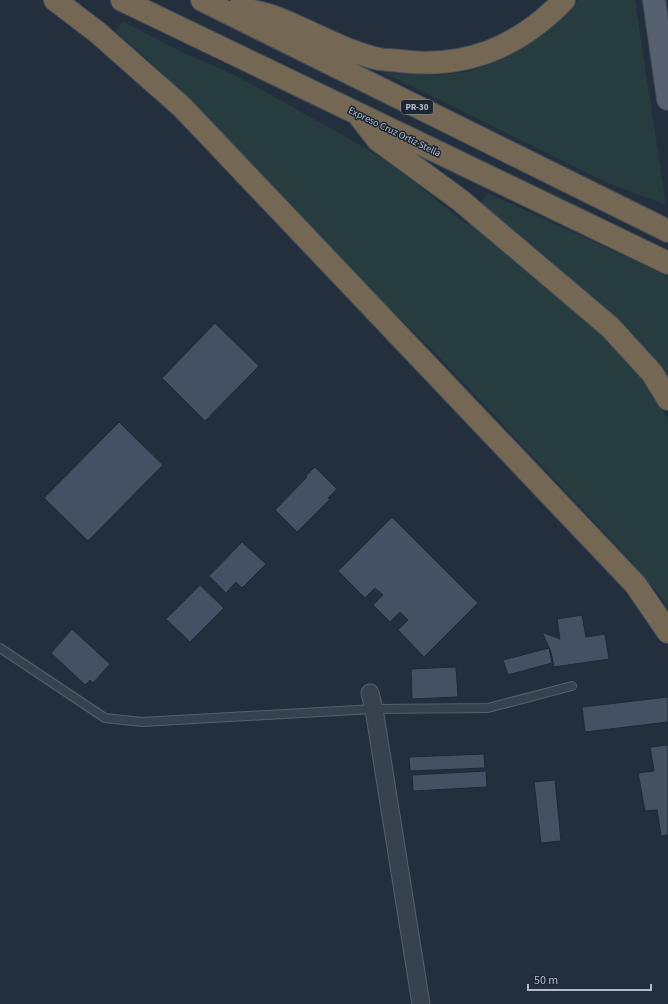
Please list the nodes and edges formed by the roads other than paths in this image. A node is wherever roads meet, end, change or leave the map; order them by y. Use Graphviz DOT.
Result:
graph roads {
  1 [pos="55,0"];
  2 [pos="122,0"];
  3 [pos="202,0"];
  4 [pos="209,0"];
  5 [pos="564,0"];
  6 [pos="654,0"];
  7 [pos="668,99"];
  8 [pos="356,113"];
  9 [pos="668,231"];
  10 [pos="668,263"];
  11 [pos="668,399"];
  12 [pos="668,632"];
  13 [pos="0,648"];
  14 [pos="572,686"];
  15 [pos="372,701"];
  16 [pos="421,1004"];
  1 -- 12 [label="highway"];
  2 -- 8 [label="highway, Expreso Cruz Ortiz Stella"];
  3 -- 9 [label="highway, PR-30"];
  4 -- 5 [label="highway"];
  6 -- 7 [label="main road"];
  8 -- 10 [label="highway, Expreso Cruz Ortiz Stella"];
  8 -- 11 [label="highway"];
  13 -- 15 [label="lane"];
  14 -- 15 [label="lane"];
  15 -- 16 [label="street"];
}
